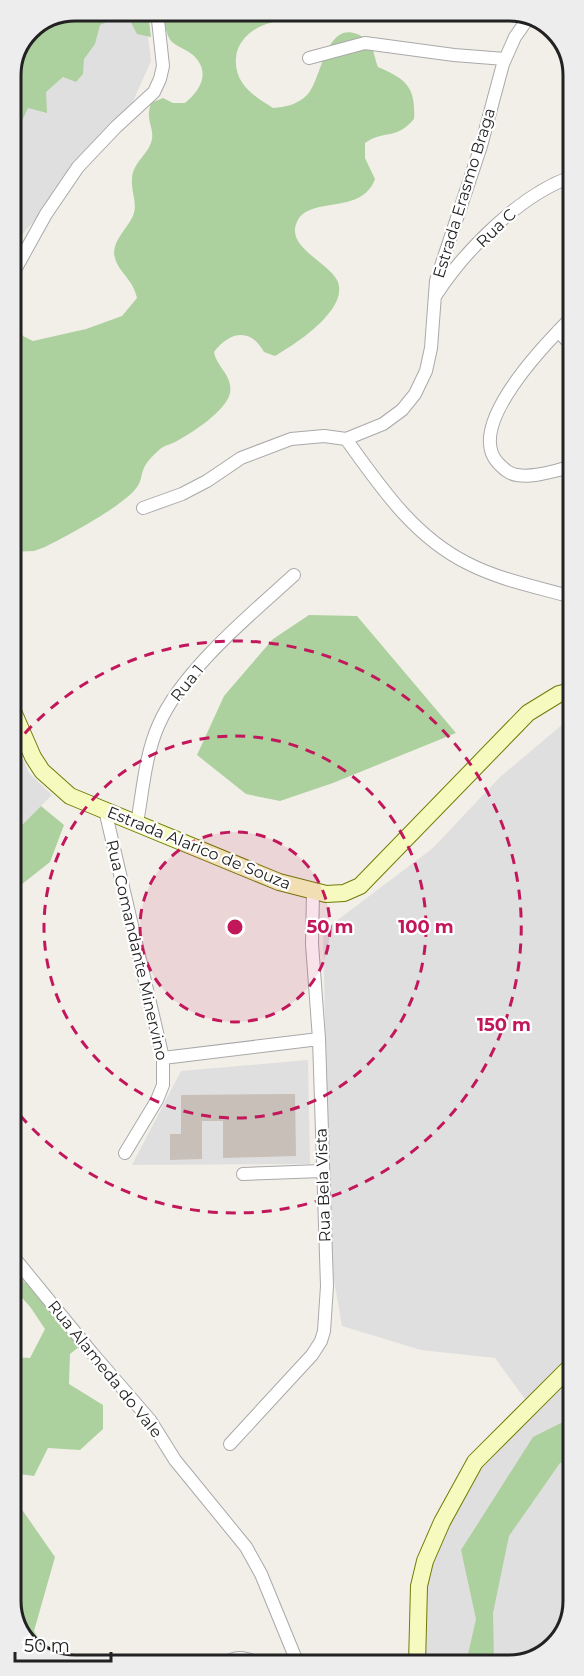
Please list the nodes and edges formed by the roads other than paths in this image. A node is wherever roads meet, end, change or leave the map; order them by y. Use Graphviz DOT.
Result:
graph roads {
  1 [pos="158,21"];
  2 [pos="524,23"];
  3 [pos="309,58"];
  4 [pos="505,58"];
  5 [pos="563,180"];
  6 [pos="21,259"];
  7 [pos="435,296"];
  8 [pos="563,326"];
  9 [pos="558,331"];
  10 [pos="563,336"];
  11 [pos="346,439"];
  12 [pos="563,469"];
  13 [pos="143,508"];
  14 [pos="294,575"];
  15 [pos="563,595"];
  16 [pos="563,693"];
  17 [pos="21,730"];
  18 [pos="105,810"];
  19 [pos="137,823"];
  20 [pos="314,891"];
  21 [pos="319,1039"];
  22 [pos="163,1058"];
  23 [pos="125,1153"];
  24 [pos="322,1171"];
  25 [pos="243,1174"];
  26 [pos="21,1266"];
  27 [pos="563,1374"];
  28 [pos="230,1444"];
  29 [pos="294,1655"];
  30 [pos="417,1655"];
  1 -- 6 [label="street"];
  2 -- 4 [label="street, Estrada Erasmo Braga"];
  3 -- 4 [label="street"];
  4 -- 7 [label="street, Estrada Erasmo Braga"];
  5 -- 7 [label="street, Rua C"];
  7 -- 11 [label="street, Estrada Erasmo Braga"];
  8 -- 9 [label="street"];
  9 -- 10 [label="street"];
  9 -- 12 [label="street"];
  11 -- 13 [label="street, Estrada Erasmo Braga"];
  11 -- 15 [label="street"];
  14 -- 19 [label="street, Rua 1"];
  16 -- 20 [label="main road, Estrada Alarico de Souza"];
  17 -- 18 [label="main road, Estrada Alarico de Souza"];
  18 -- 19 [label="main road, Estrada Alarico de Souza"];
  18 -- 22 [label="street, Rua Comandante Minervino"];
  19 -- 20 [label="main road, Estrada Alarico de Souza"];
  20 -- 21 [label="street, Rua Bela Vista"];
  21 -- 22 [label="street"];
  21 -- 24 [label="street, Rua Bela Vista"];
  22 -- 23 [label="street, Rua Comandante Minervino"];
  24 -- 25 [label="street"];
  24 -- 28 [label="street, Rua Bela Vista"];
  26 -- 29 [label="street, Rua Alameda do Vale"];
  27 -- 30 [label="main road"];
}
